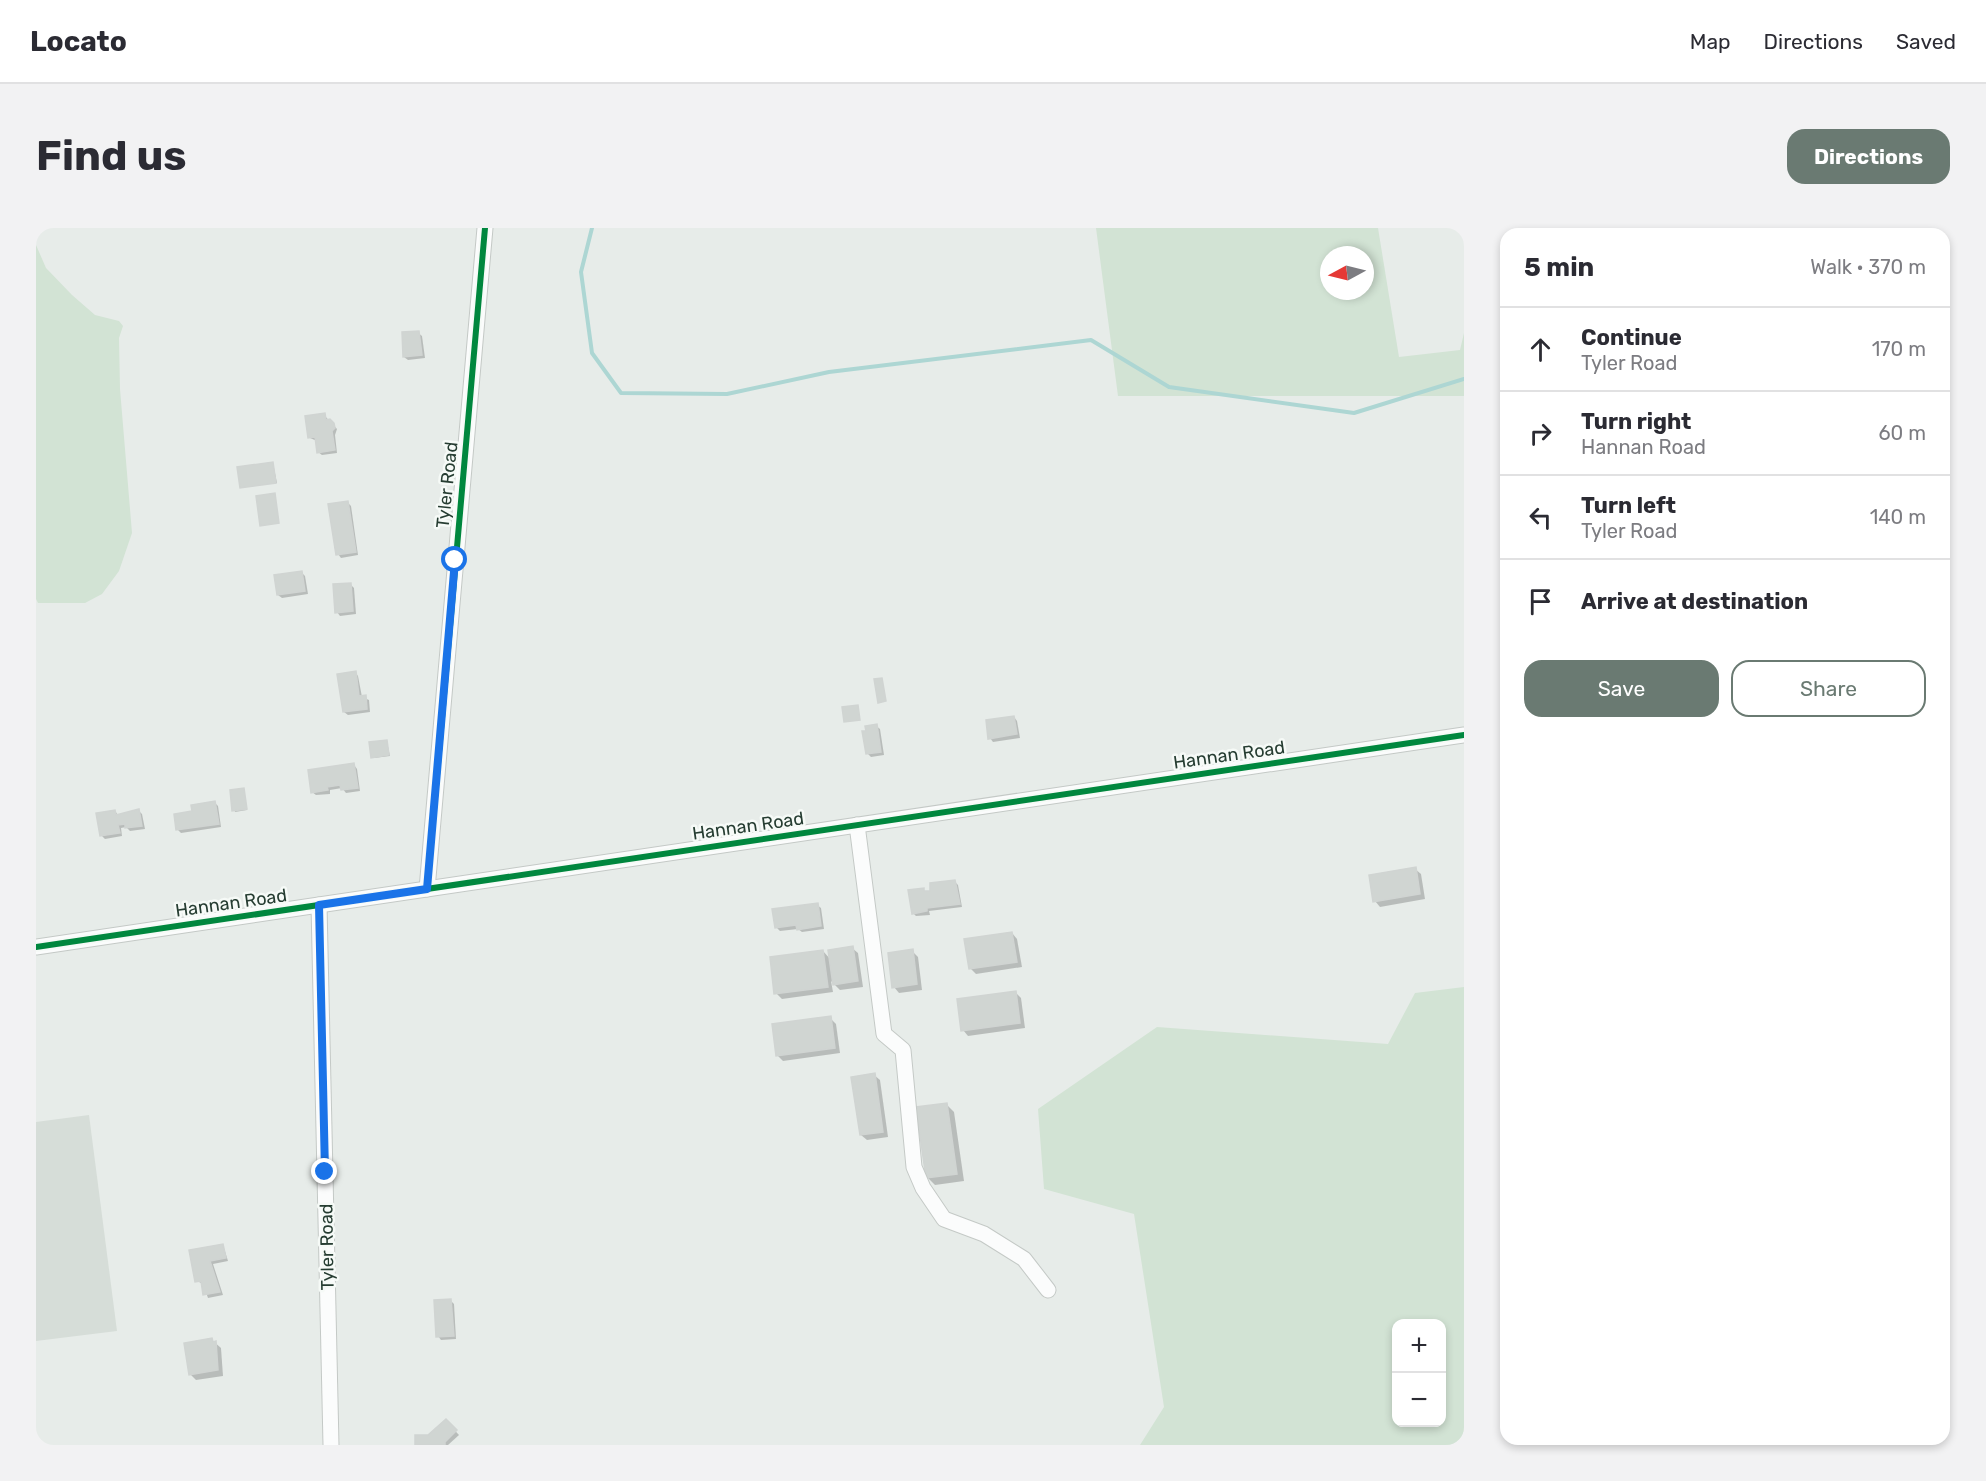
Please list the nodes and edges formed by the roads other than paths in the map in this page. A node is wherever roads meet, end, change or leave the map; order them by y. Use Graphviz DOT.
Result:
graph roads {
  1 [pos="485,228"];
  2 [pos="1464,735"];
  3 [pos="857,825"];
  4 [pos="427,889"];
  5 [pos="319,905"];
  6 [pos="36,946"];
  7 [pos="1048,1290"];
  8 [pos="332,1445"];
  1 -- 4 [label="street, Tyler Road"];
  2 -- 3 [label="street, Hannan Road"];
  3 -- 4 [label="street, Hannan Road"];
  3 -- 7 [label="street"];
  4 -- 5 [label="street, Hannan Road"];
  5 -- 6 [label="street, Hannan Road"];
  5 -- 8 [label="street, Tyler Road"];
}
